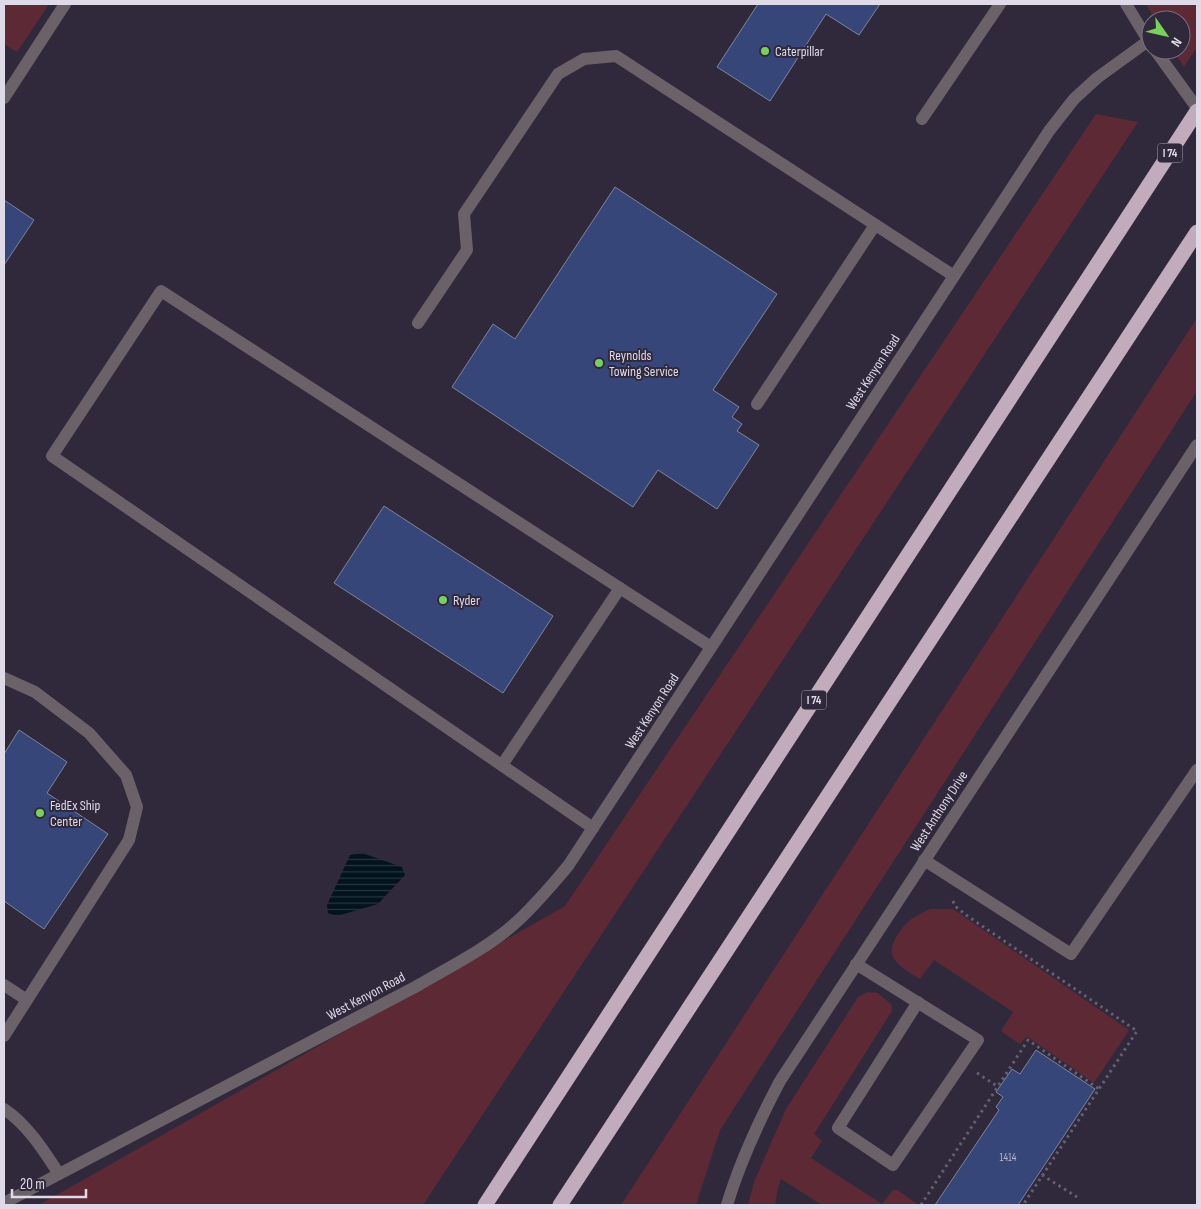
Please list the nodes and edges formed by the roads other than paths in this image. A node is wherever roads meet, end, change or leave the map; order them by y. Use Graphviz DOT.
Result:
graph roads {
  1 [pos="65,4"];
  2 [pos="1000,4"];
  3 [pos="1126,4"];
  4 [pos="1141,29"];
  5 [pos="1141,51"];
  6 [pos="1162,60"];
  7 [pos="4,98"];
  8 [pos="1197,110"];
  9 [pos="922,119"];
  10 [pos="875,225"];
  11 [pos="1197,232"];
  12 [pos="954,276"];
  13 [pos="418,323"];
  14 [pos="757,404"];
  15 [pos="1197,445"];
  16 [pos="620,588"];
  17 [pos="711,648"];
  18 [pos="4,678"];
  19 [pos="502,765"];
  20 [pos="1197,770"];
  21 [pos="593,828"];
  22 [pos="924,860"];
  23 [pos="856,964"];
  24 [pos="4,985"];
  25 [pos="27,1000"];
  26 [pos="918,1002"];
  27 [pos="4,1036"];
  28 [pos="4,1109"];
  29 [pos="59,1174"];
  30 [pos="4,1204"];
  31 [pos="486,1205"];
  32 [pos="560,1205"];
  33 [pos="727,1205"];
  1 -- 7 [label="street"];
  2 -- 9 [label="street"];
  3 -- 4 [label="street"];
  5 -- 12 [label="street, West Kenyon Road"];
  6 -- 8 [label="street"];
  8 -- 31 [label="highway, I 74"];
  10 -- 12 [label="street"];
  10 -- 13 [label="street"];
  10 -- 14 [label="street"];
  11 -- 32 [label="highway"];
  12 -- 17 [label="street, West Kenyon Road"];
  15 -- 22 [label="street, West Anthony Drive"];
  16 -- 17 [label="street"];
  16 -- 19 [label="street"];
  16 -- 19 [label="street"];
  17 -- 21 [label="street, West Kenyon Road"];
  18 -- 25 [label="street"];
  19 -- 21 [label="street"];
  20 -- 22 [label="street"];
  21 -- 29 [label="street, West Kenyon Road"];
  22 -- 23 [label="street, West Anthony Drive"];
  23 -- 26 [label="street"];
  23 -- 33 [label="street, West Anthony Drive"];
  24 -- 25 [label="street"];
  25 -- 27 [label="street"];
  26 -- 26 [label="street"];
  28 -- 29 [label="street"];
  29 -- 30 [label="street, West Kenyon Road"];
}
